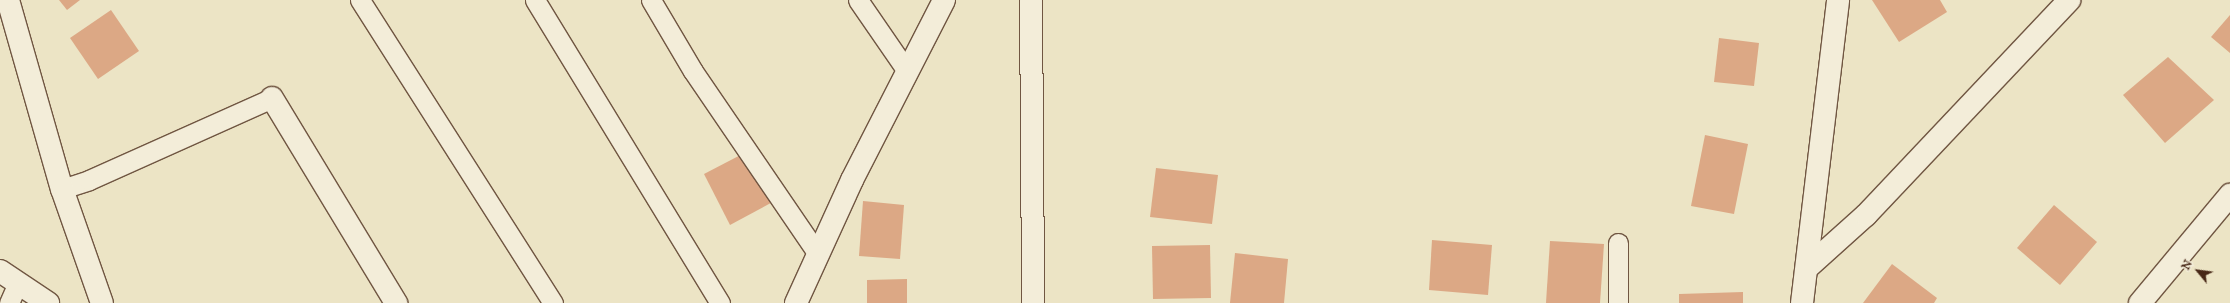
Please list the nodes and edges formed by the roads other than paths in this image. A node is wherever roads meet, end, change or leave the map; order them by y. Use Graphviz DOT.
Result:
graph roads {
  1 [pos="8,0"];
  2 [pos="360,0"];
  3 [pos="535,0"];
  4 [pos="651,0"];
  5 [pos="858,0"];
  6 [pos="944,0"];
  7 [pos="1031,0"];
  8 [pos="1838,0"];
  9 [pos="2069,0"];
  10 [pos="907,71"];
  11 [pos="272,98"];
  12 [pos="62,189"];
  13 [pos="2230,195"];
  14 [pos="1618,243"];
  15 [pos="818,254"];
  16 [pos="1808,267"];
  17 [pos="0,271"];
  18 [pos="18,283"];
  19 [pos="9,303"];
  20 [pos="48,303"];
  21 [pos="102,303"];
  22 [pos="396,303"];
  23 [pos="553,303"];
  24 [pos="720,303"];
  25 [pos="796,303"];
  26 [pos="1033,303"];
  27 [pos="1618,303"];
  28 [pos="1802,303"];
  29 [pos="2140,303"];
  1 -- 12 [label="street"];
  2 -- 23 [label="lane"];
  3 -- 24 [label="lane"];
  4 -- 15 [label="lane"];
  5 -- 10 [label="lane"];
  6 -- 10 [label="street"];
  7 -- 26 [label="street"];
  8 -- 16 [label="street"];
  9 -- 16 [label="street"];
  10 -- 15 [label="street"];
  11 -- 12 [label="lane"];
  11 -- 22 [label="street"];
  12 -- 21 [label="street"];
  13 -- 29 [label="street"];
  14 -- 27 [label="lane"];
  15 -- 25 [label="street"];
  16 -- 28 [label="street"];
  17 -- 18 [label="street"];
  18 -- 19 [label="lane"];
  18 -- 20 [label="street"];
}
